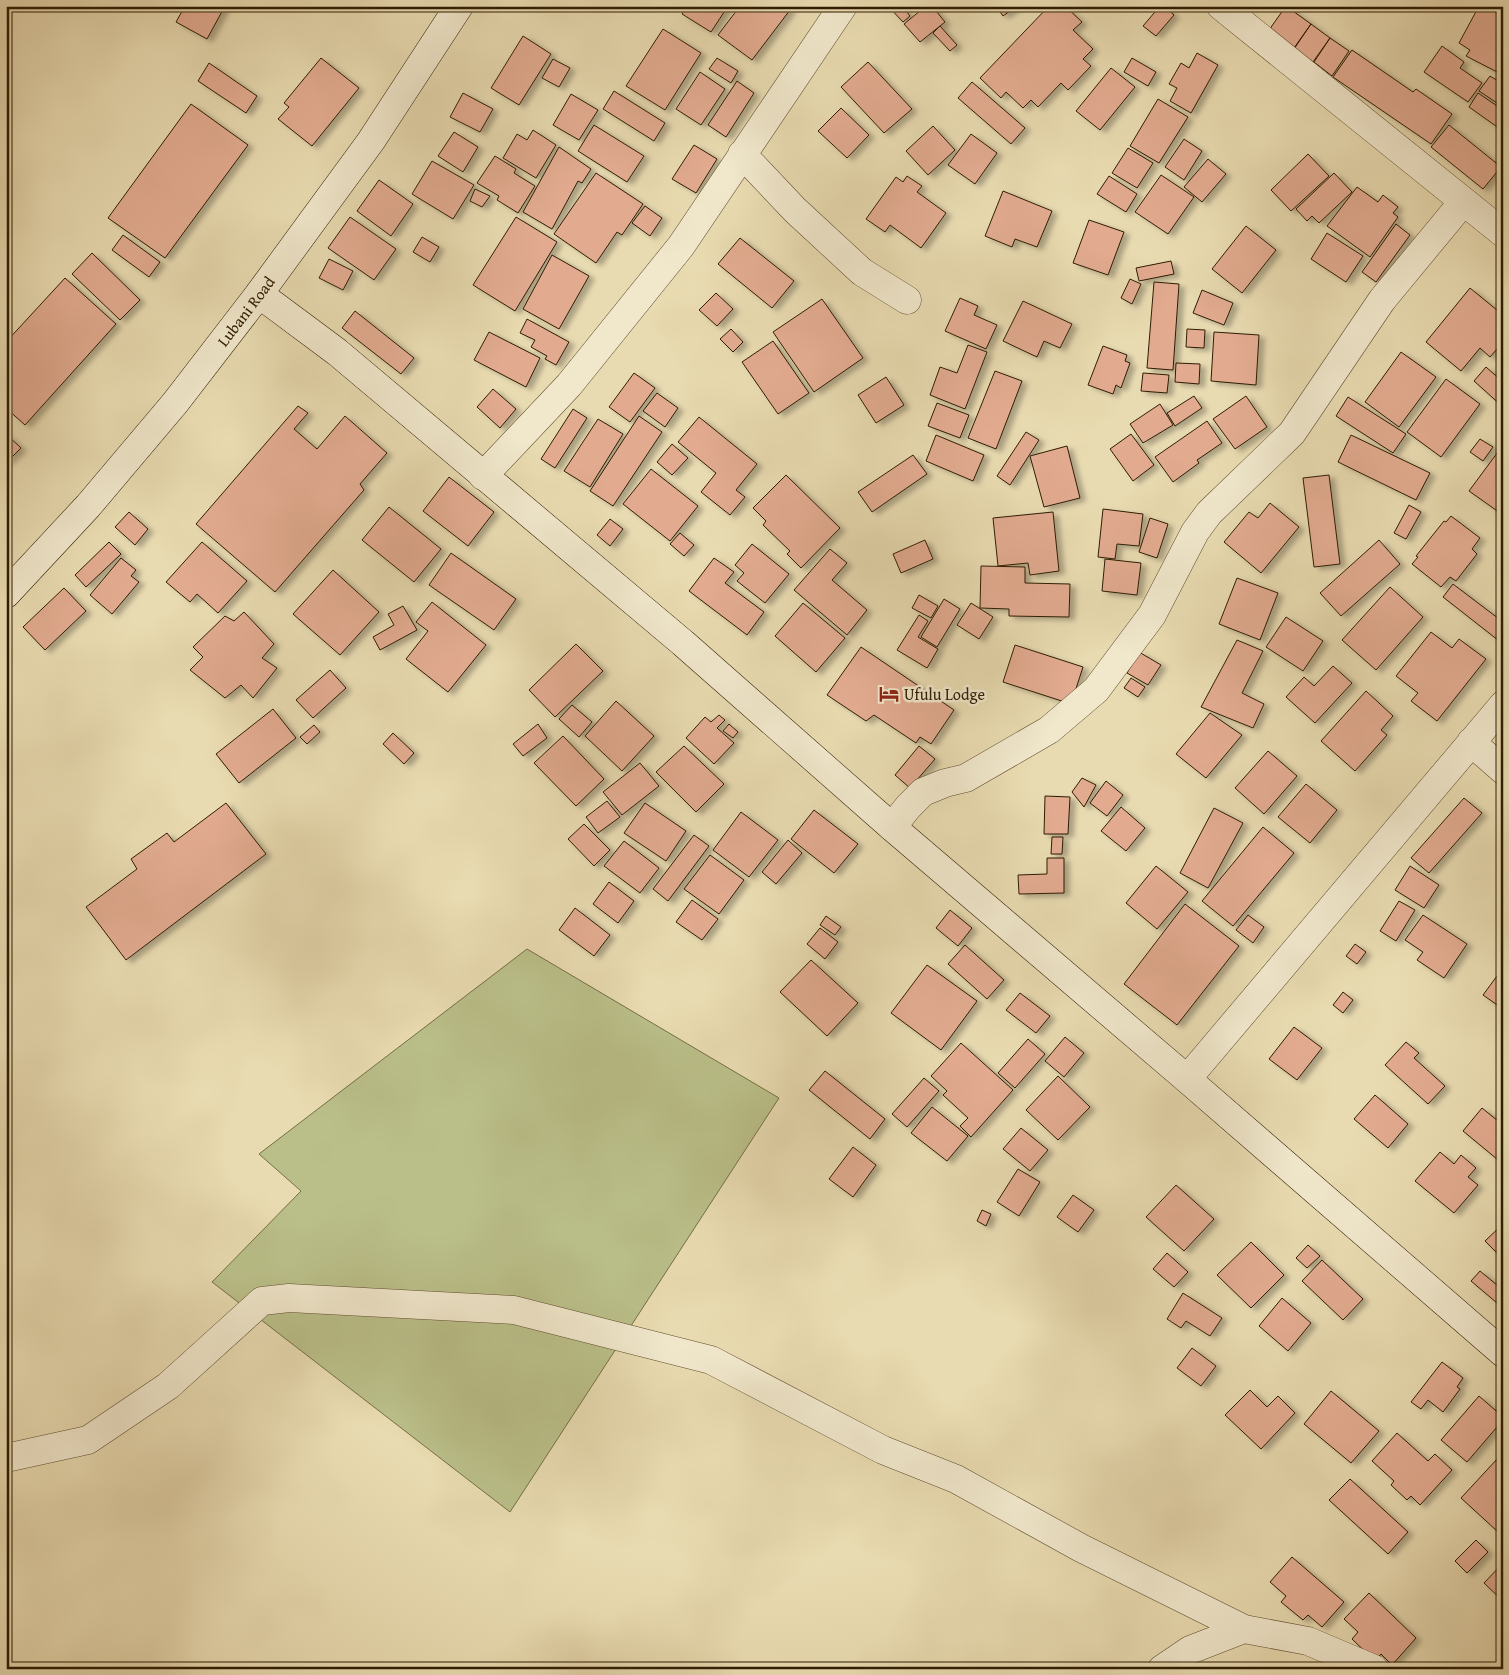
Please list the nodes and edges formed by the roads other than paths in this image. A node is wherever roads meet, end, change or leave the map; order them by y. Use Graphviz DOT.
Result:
graph roads {
  1 [pos="459,6"];
  2 [pos="843,6"];
  3 [pos="1221,6"];
  4 [pos="742,154"];
  5 [pos="1463,202"];
  6 [pos="1503,233"];
  7 [pos="259,294"];
  8 [pos="907,300"];
  9 [pos="483,476"];
  10 [pos="6,594"];
  11 [pos="1503,705"];
  12 [pos="1471,742"];
  13 [pos="1503,770"];
  14 [pos="892,827"];
  15 [pos="1187,1079"];
  16 [pos="1503,1353"];
  17 [pos="6,1458"];
  18 [pos="1244,1629"];
  19 [pos="1162,1669"];
  20 [pos="1374,1669"];
  1 -- 7 [label="street, Lubani Road"];
  2 -- 4 [label="street"];
  3 -- 5 [label="street"];
  4 -- 8 [label="street"];
  4 -- 9 [label="street"];
  5 -- 6 [label="street"];
  5 -- 14 [label="street"];
  7 -- 9 [label="street"];
  7 -- 10 [label="street, Lubani Road"];
  9 -- 14 [label="street"];
  11 -- 12 [label="street"];
  12 -- 13 [label="street"];
  12 -- 15 [label="street"];
  14 -- 15 [label="street"];
  15 -- 16 [label="street"];
  17 -- 18 [label="street"];
  18 -- 19 [label="street"];
  18 -- 20 [label="street"];
}
